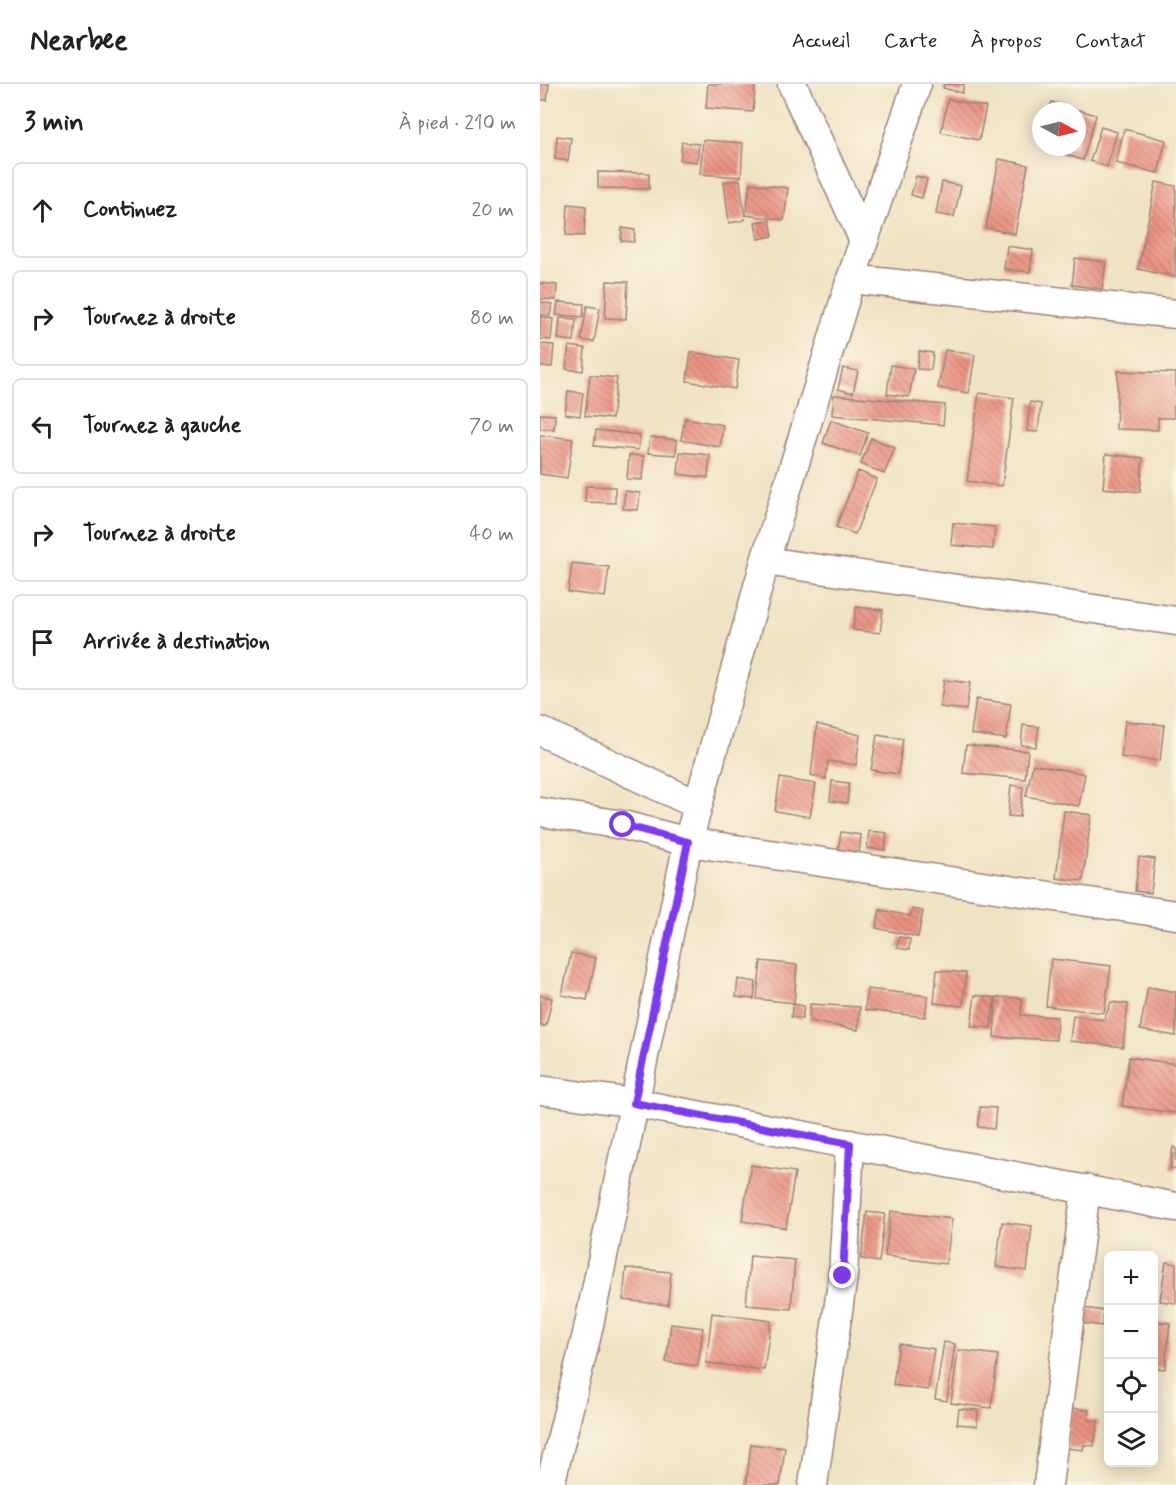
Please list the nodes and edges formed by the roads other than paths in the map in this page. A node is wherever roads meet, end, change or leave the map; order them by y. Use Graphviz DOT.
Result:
graph roads {
  1 [pos="792,84"];
  2 [pos="917,84"];
  3 [pos="864,241"];
  4 [pos="851,279"];
  5 [pos="1176,314"];
  6 [pos="765,561"];
  7 [pos="1176,621"];
  8 [pos="540,731"];
  9 [pos="698,805"];
  10 [pos="540,812"];
  11 [pos="688,842"];
  12 [pos="1176,915"];
  13 [pos="540,1090"];
  14 [pos="634,1103"];
  15 [pos="850,1144"];
  16 [pos="1086,1189"];
  17 [pos="1176,1207"];
  18 [pos="550,1485"];
  19 [pos="813,1485"];
  20 [pos="1048,1485"];
  1 -- 3 [label="street"];
  2 -- 3 [label="street"];
  3 -- 4 [label="street"];
  4 -- 5 [label="street"];
  4 -- 6 [label="street"];
  6 -- 7 [label="street"];
  6 -- 9 [label="street"];
  8 -- 9 [label="street"];
  9 -- 11 [label="street"];
  10 -- 11 [label="street"];
  11 -- 12 [label="street"];
  11 -- 14 [label="street"];
  13 -- 14 [label="street"];
  14 -- 15 [label="street"];
  14 -- 18 [label="street"];
  15 -- 16 [label="street"];
  15 -- 19 [label="street"];
  16 -- 17 [label="street"];
  16 -- 20 [label="street"];
}
